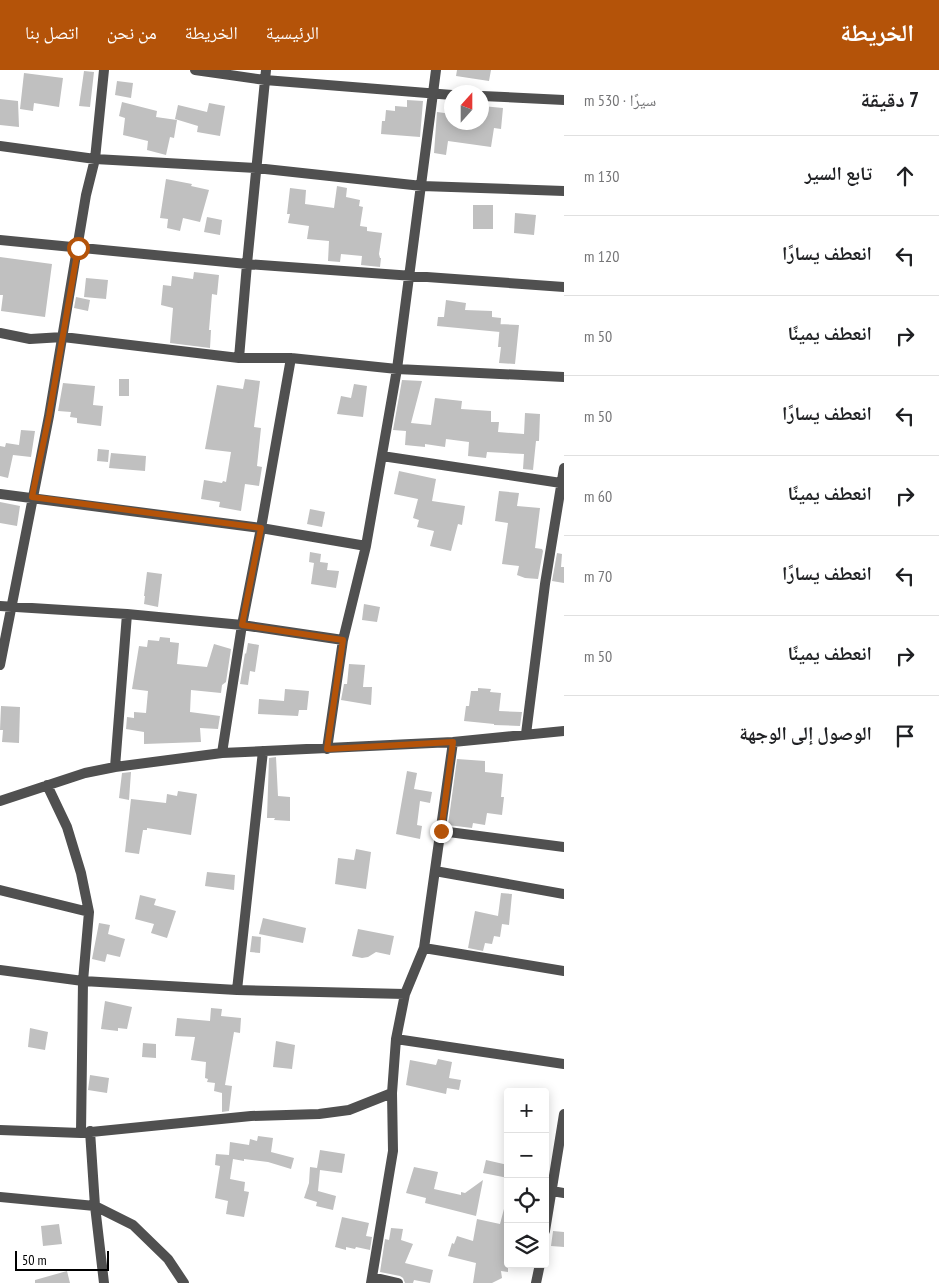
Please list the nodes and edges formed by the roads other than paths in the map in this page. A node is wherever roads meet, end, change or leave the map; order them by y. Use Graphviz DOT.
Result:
graph roads {
  1 [pos="104,70"];
  2 [pos="195,70"];
  3 [pos="436,70"];
  4 [pos="266,75"];
  5 [pos="432,94"];
  6 [pos="444,95"];
  7 [pos="489,96"];
  8 [pos="564,100"];
  9 [pos="0,146"];
  10 [pos="95,159"];
  11 [pos="256,168"];
  12 [pos="422,186"];
  13 [pos="564,191"];
  14 [pos="0,240"];
  15 [pos="78,248"];
  16 [pos="247,264"];
  17 [pos="410,276"];
  18 [pos="564,287"];
  19 [pos="0,333"];
  20 [pos="63,337"];
  21 [pos="239,358"];
  22 [pos="291,358"];
  23 [pos="397,369"];
  24 [pos="564,377"];
  25 [pos="382,456"];
  26 [pos="564,468"];
  27 [pos="561,483"];
  28 [pos="0,494"];
  29 [pos="562,496"];
  30 [pos="32,497"];
  31 [pos="261,528"];
  32 [pos="366,546"];
  33 [pos="0,606"];
  34 [pos="11,607"];
  35 [pos="127,614"];
  36 [pos="242,625"];
  37 [pos="343,640"];
  38 [pos="0,665"];
  39 [pos="564,731"];
  40 [pos="526,734"];
  41 [pos="453,742"];
  42 [pos="327,749"];
  43 [pos="263,751"];
  44 [pos="222,753"];
  45 [pos="115,767"];
  46 [pos="47,785"];
  47 [pos="0,801"];
  48 [pos="441,831"];
  49 [pos="564,847"];
  50 [pos="435,871"];
  51 [pos="0,890"];
  52 [pos="564,894"];
  53 [pos="89,912"];
  54 [pos="424,948"];
  55 [pos="0,970"];
  56 [pos="564,971"];
  57 [pos="83,981"];
  58 [pos="237,990"];
  59 [pos="405,994"];
  60 [pos="396,1039"];
  61 [pos="564,1064"];
  62 [pos="392,1093"];
  63 [pos="564,1114"];
  64 [pos="0,1130"];
  65 [pos="85,1132"];
  66 [pos="552,1191"];
  67 [pos="564,1193"];
  68 [pos="0,1197"];
  69 [pos="95,1206"];
  70 [pos="546,1223"];
  71 [pos="539,1268"];
  72 [pos="372,1280"];
  73 [pos="104,1283"];
  74 [pos="184,1283"];
  75 [pos="398,1283"];
  76 [pos="536,1283"];
  1 -- 10 [label="street"];
  2 -- 4 [label="street"];
  3 -- 5 [label="street"];
  4 -- 5 [label="street"];
  4 -- 11 [label="street"];
  5 -- 6 [label="street"];
  5 -- 12 [label="street"];
  7 -- 8 [label="street"];
  9 -- 10 [label="street"];
  10 -- 11 [label="street"];
  10 -- 15 [label="street"];
  11 -- 12 [label="street"];
  11 -- 16 [label="street"];
  12 -- 13 [label="street"];
  12 -- 17 [label="street"];
  14 -- 15 [label="street"];
  15 -- 16 [label="street"];
  15 -- 20 [label="street"];
  16 -- 17 [label="street"];
  16 -- 21 [label="street"];
  17 -- 18 [label="street"];
  17 -- 23 [label="street"];
  19 -- 20 [label="street"];
  20 -- 21 [label="street"];
  20 -- 30 [label="street"];
  21 -- 22 [label="street"];
  22 -- 23 [label="street"];
  22 -- 31 [label="street"];
  23 -- 24 [label="street"];
  23 -- 25 [label="street"];
  25 -- 27 [label="street"];
  25 -- 32 [label="street"];
  26 -- 27 [label="street"];
  27 -- 29 [label="street"];
  28 -- 30 [label="street"];
  29 -- 40 [label="street"];
  30 -- 31 [label="street"];
  30 -- 34 [label="street"];
  31 -- 32 [label="street"];
  31 -- 36 [label="street"];
  32 -- 37 [label="street"];
  33 -- 34 [label="street"];
  34 -- 35 [label="street"];
  34 -- 38 [label="street"];
  35 -- 36 [label="street"];
  35 -- 45 [label="street"];
  36 -- 37 [label="street"];
  36 -- 44 [label="street"];
  37 -- 42 [label="street"];
  39 -- 40 [label="street"];
  40 -- 41 [label="street"];
  41 -- 42 [label="street"];
  41 -- 48 [label="street"];
  42 -- 43 [label="street"];
  43 -- 44 [label="street"];
  43 -- 58 [label="street"];
  44 -- 45 [label="street"];
  45 -- 46 [label="street"];
  46 -- 47 [label="street"];
  46 -- 53 [label="street"];
  48 -- 49 [label="street"];
  48 -- 50 [label="street"];
  50 -- 52 [label="street"];
  50 -- 54 [label="street"];
  51 -- 53 [label="street"];
  53 -- 57 [label="street"];
  54 -- 56 [label="street"];
  54 -- 59 [label="street"];
  55 -- 57 [label="street"];
  57 -- 58 [label="street"];
  57 -- 65 [label="street"];
  58 -- 59 [label="street"];
  59 -- 60 [label="street"];
  60 -- 61 [label="street"];
  60 -- 62 [label="street"];
  62 -- 65 [label="street"];
  62 -- 72 [label="street"];
  63 -- 66 [label="street"];
  64 -- 65 [label="street"];
  65 -- 69 [label="street"];
  66 -- 67 [label="street"];
  66 -- 70 [label="street"];
  68 -- 69 [label="street"];
  69 -- 73 [label="street"];
  69 -- 74 [label="street"];
  71 -- 76 [label="street"];
  72 -- 75 [label="street"];
}
